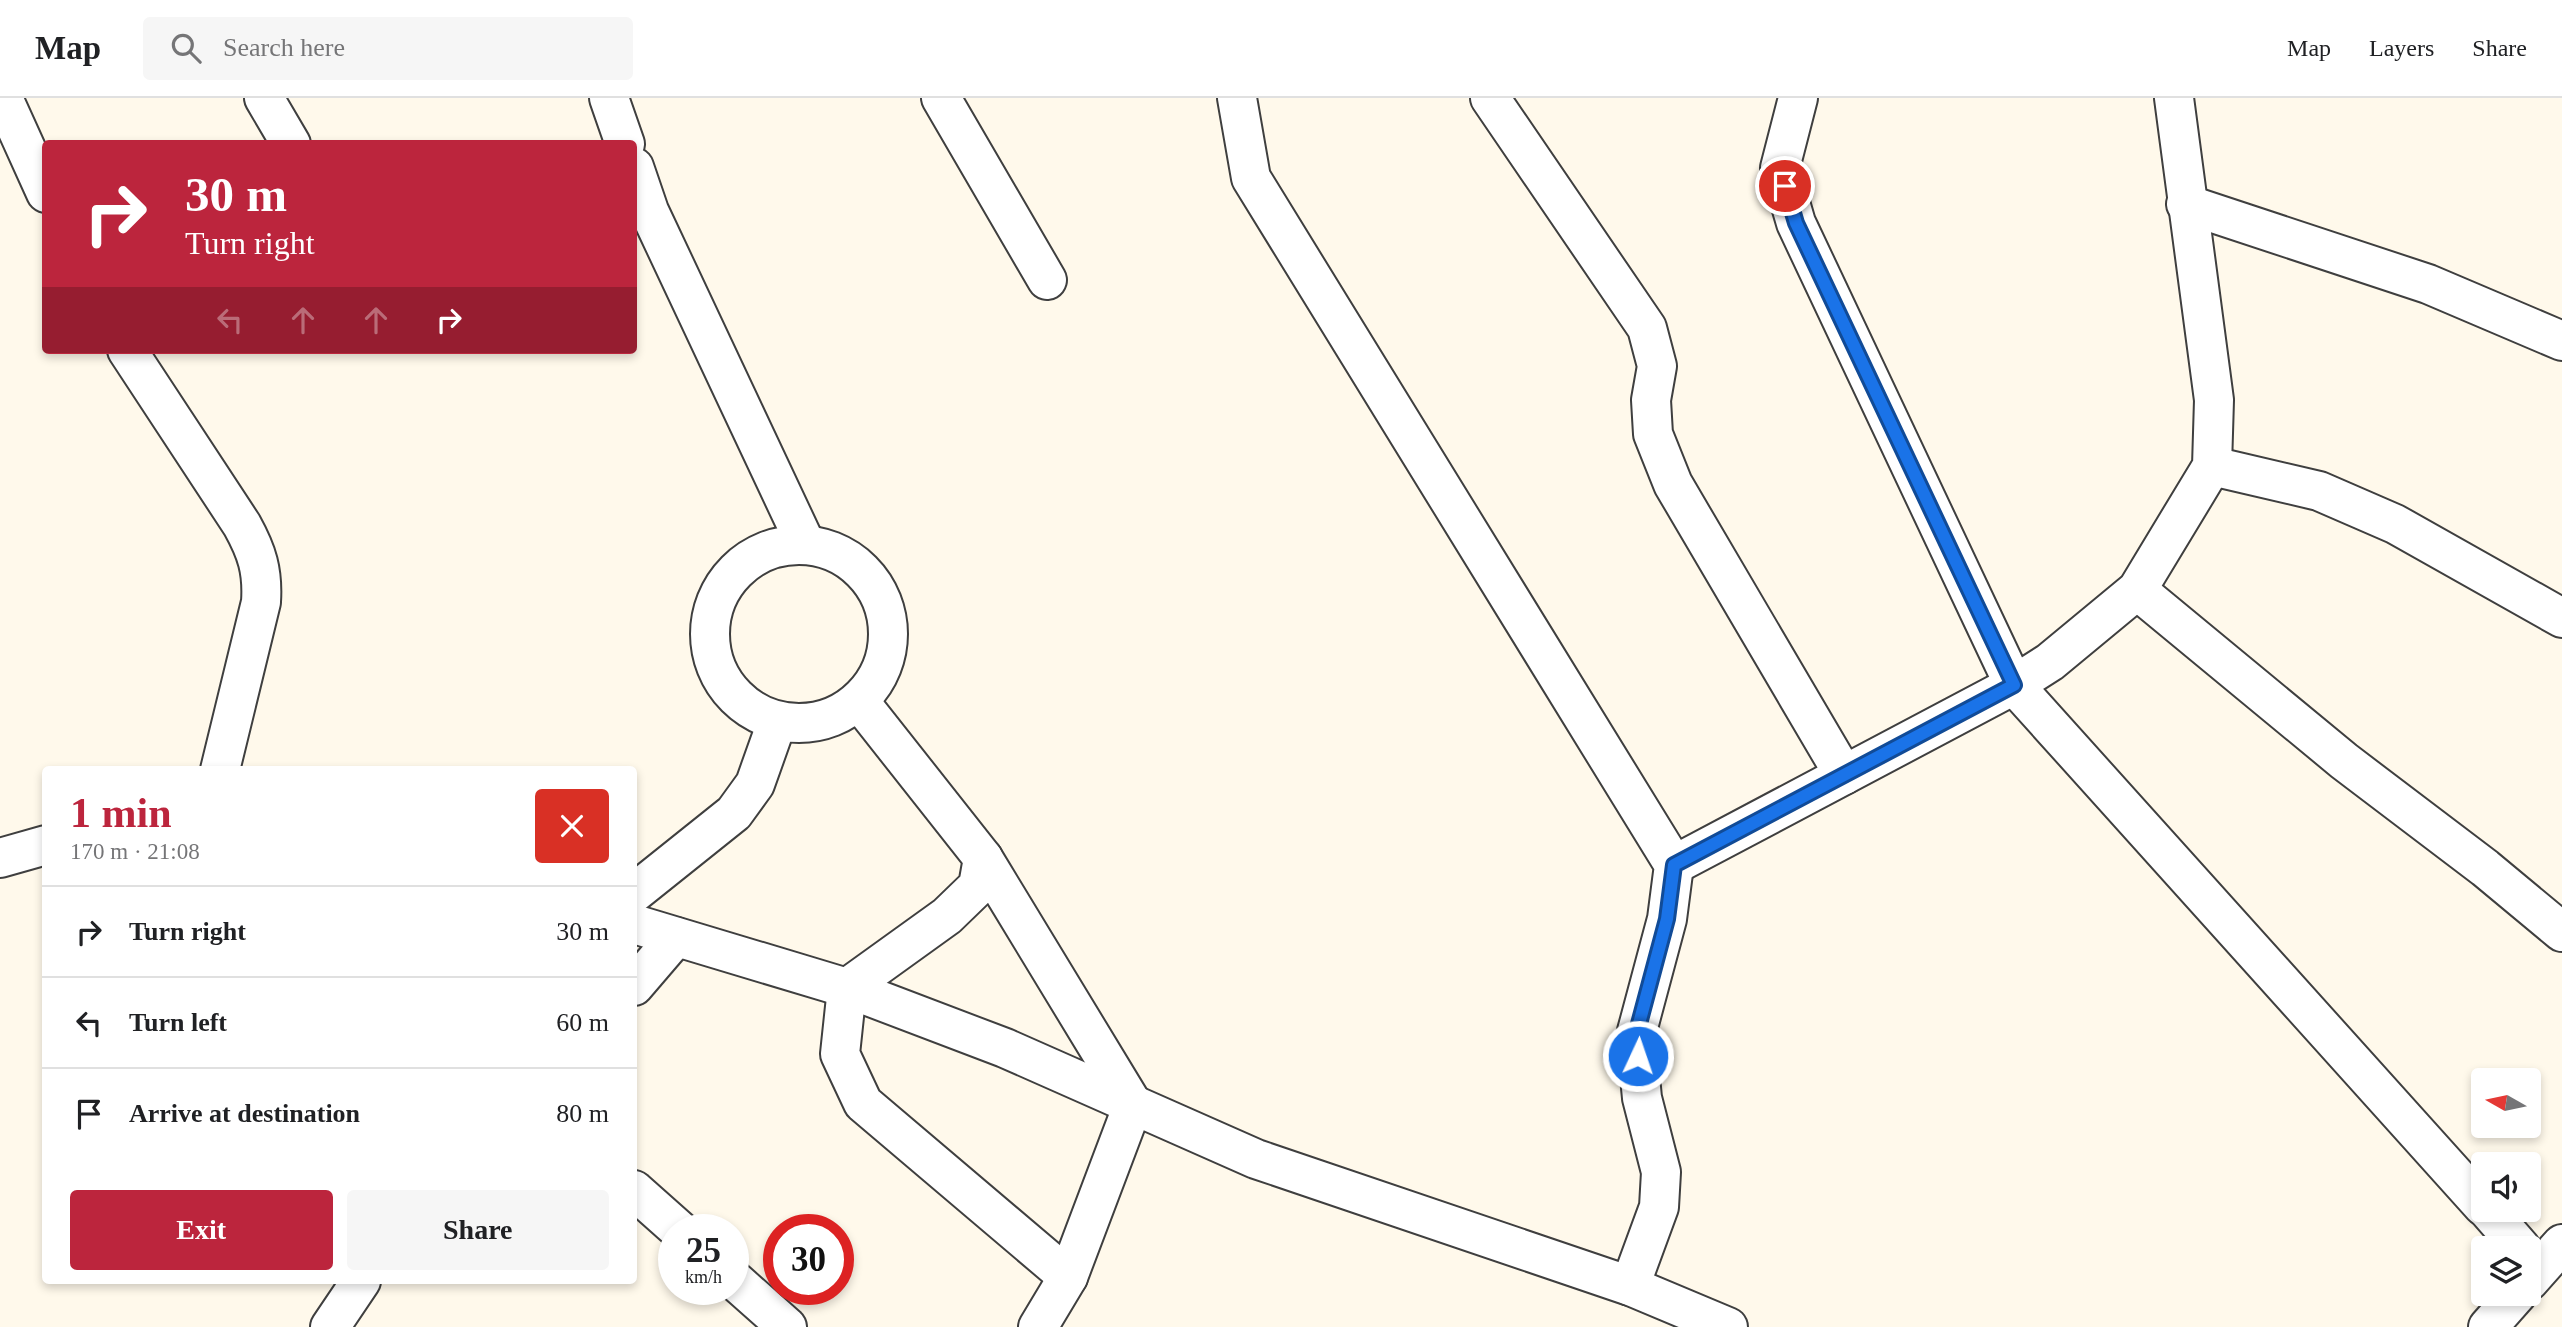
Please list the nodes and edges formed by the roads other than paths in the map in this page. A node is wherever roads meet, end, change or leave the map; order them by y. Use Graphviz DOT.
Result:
graph roads {
  1 [pos="3,98"];
  2 [pos="264,98"];
  3 [pos="609,98"];
  4 [pos="941,98"];
  5 [pos="1237,98"];
  6 [pos="1490,98"];
  7 [pos="1798,98"];
  8 [pos="2174,98"];
  9 [pos="289,140"];
  10 [pos="624,140"];
  11 [pos="637,176"];
  12 [pos="42,184"];
  13 [pos="2186,204"];
  14 [pos="1047,280"];
  15 [pos="2562,341"];
  16 [pos="130,354"];
  17 [pos="2211,466"];
  18 [pos="806,545"];
  19 [pos="2137,590"];
  20 [pos="2562,618"];
  21 [pos="2014,685"];
  22 [pos="859,701"];
  23 [pos="777,722"];
  24 [pos="221,766"];
  25 [pos="1844,775"];
  26 [pos="983,858"];
  27 [pos="1674,865"];
  28 [pos="637,891"];
  29 [pos="637,925"];
  30 [pos="2562,932"];
  31 [pos="676,937"];
  32 [pos="637,982"];
  33 [pos="847,988"];
  34 [pos="1133,1105"];
  35 [pos="2471,1191"];
  36 [pos="637,1193"];
  37 [pos="661,1214"];
  38 [pos="2497,1222"];
  39 [pos="2509,1236"];
  40 [pos="1068,1278"];
  41 [pos="359,1284"];
  42 [pos="1630,1286"];
  43 [pos="749,1293"];
  44 [pos="2503,1306"];
  45 [pos="333,1326"];
  46 [pos="787,1327"];
  47 [pos="1038,1327"];
  48 [pos="1728,1327"];
  49 [pos="2488,1327"];
  1 -- 12 [label="street"];
  2 -- 9 [label="street"];
  3 -- 10 [label="street"];
  4 -- 14 [label="street"];
  5 -- 27 [label="street"];
  6 -- 25 [label="street"];
  7 -- 21 [label="street"];
  8 -- 13 [label="street"];
  11 -- 18 [label="street"];
  13 -- 15 [label="street"];
  13 -- 17 [label="street"];
  16 -- 24 [label="street"];
  17 -- 19 [label="street"];
  17 -- 20 [label="street"];
  18 -- 22 [label="street"];
  18 -- 23 [label="street"];
  19 -- 21 [label="street"];
  19 -- 30 [label="street"];
  21 -- 25 [label="street"];
  21 -- 35 [label="street"];
  22 -- 23 [label="street"];
  22 -- 26 [label="street"];
  23 -- 28 [label="street"];
  25 -- 27 [label="street"];
  26 -- 33 [label="street"];
  26 -- 34 [label="street"];
  27 -- 42 [label="street"];
  29 -- 31 [label="street"];
  31 -- 32 [label="street"];
  31 -- 33 [label="street"];
  33 -- 34 [label="street"];
  33 -- 40 [label="street"];
  34 -- 40 [label="street"];
  34 -- 42 [label="street"];
  36 -- 37 [label="street"];
  38 -- 39 [label="street"];
  40 -- 47 [label="street"];
  41 -- 45 [label="street"];
  42 -- 48 [label="street"];
  43 -- 46 [label="street"];
  44 -- 49 [label="street"];
}
